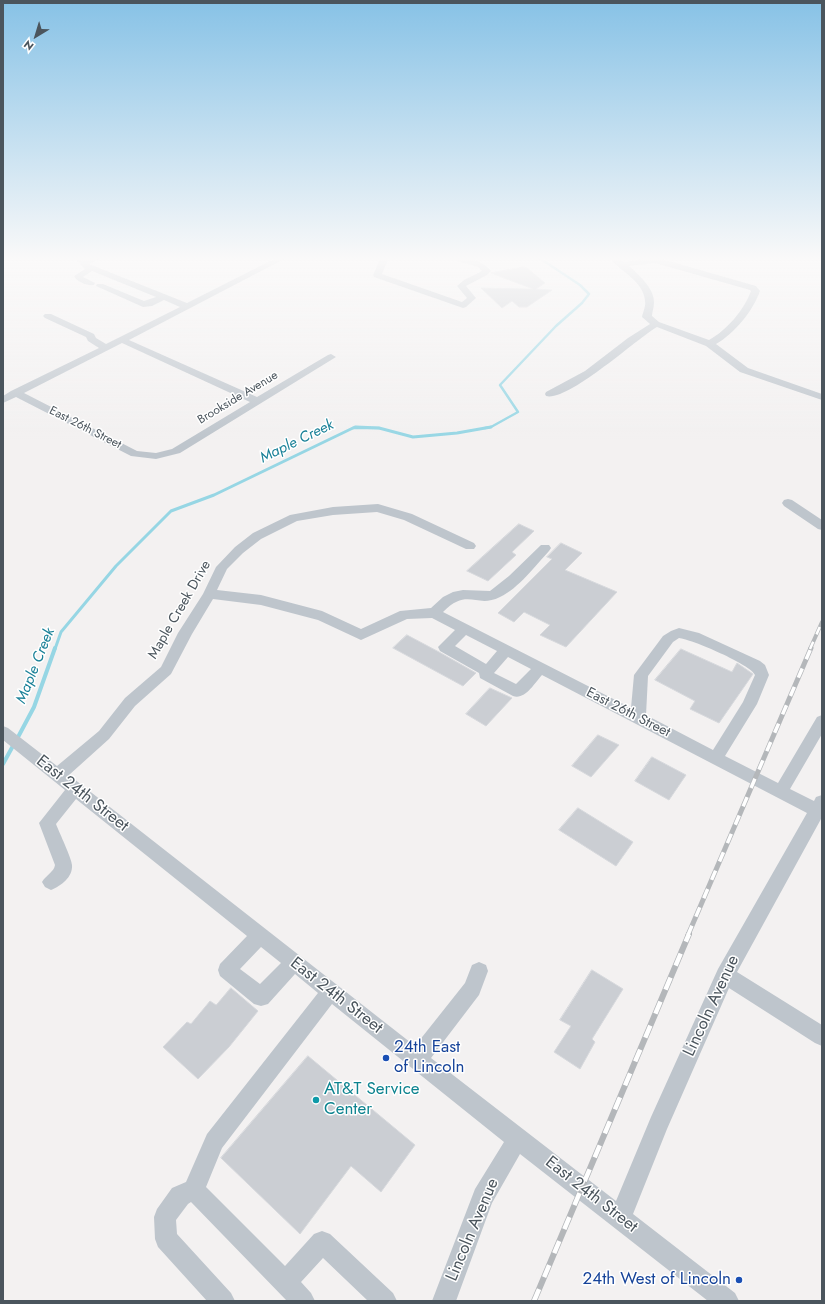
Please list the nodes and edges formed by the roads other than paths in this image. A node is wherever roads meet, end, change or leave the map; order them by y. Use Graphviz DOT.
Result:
graph roads {
  1 [pos="52,318"];
  2 [pos="164,318"];
  3 [pos="648,318"];
  4 [pos="739,318"];
  5 [pos="656,324"];
  6 [pos="122,340"];
  7 [pos="709,344"];
  8 [pos="106,348"];
  9 [pos="331,357"];
  10 [pos="15,393"];
  11 [pos="550,394"];
  12 [pos="822,398"];
  13 [pos="3,400"];
  14 [pos="257,401"];
  15 [pos="156,456"];
  16 [pos="788,503"];
  17 [pos="822,526"];
  18 [pos="470,546"];
  19 [pos="546,548"];
  20 [pos="209,594"];
  21 [pos="434,614"];
  22 [pos="464,629"];
  23 [pos="506,650"];
  24 [pos="540,668"];
  25 [pos="487,671"];
  26 [pos="638,718"];
  27 [pos="822,721"];
  28 [pos="3,732"];
  29 [pos="716,758"];
  30 [pos="58,775"];
  31 [pos="75,788"];
  32 [pos="781,791"];
  33 [pos="820,808"];
  34 [pos="51,882"];
  35 [pos="260,936"];
  36 [pos="294,962"];
  37 [pos="479,971"];
  38 [pos="725,975"];
  39 [pos="330,991"];
  40 [pos="822,1036"];
  41 [pos="417,1060"];
  42 [pos="517,1139"];
  43 [pos="194,1190"];
  44 [pos="620,1218"];
  45 [pos="285,1283"];
  46 [pos="223,1301"];
  47 [pos="303,1301"];
  48 [pos="385,1301"];
  49 [pos="444,1301"];
  50 [pos="727,1301"];
  1 -- 8 [label="street"];
  2 -- 6 [label="street"];
  3 -- 5 [label="street"];
  4 -- 7 [label="street"];
  5 -- 7 [label="street"];
  5 -- 11 [label="street"];
  6 -- 8 [label="street"];
  6 -- 14 [label="street"];
  7 -- 12 [label="street"];
  8 -- 10 [label="street"];
  9 -- 14 [label="street, Brookside Avenue"];
  10 -- 13 [label="street"];
  10 -- 15 [label="street, East 26th Street"];
  14 -- 15 [label="street, Brookside Avenue"];
  16 -- 17 [label="street"];
  18 -- 20 [label="street, Maple Creek Drive"];
  19 -- 21 [label="street"];
  20 -- 21 [label="street"];
  20 -- 30 [label="street, Maple Creek Drive"];
  21 -- 22 [label="street, East 26th Street"];
  22 -- 23 [label="street, East 26th Street"];
  22 -- 25 [label="street"];
  23 -- 24 [label="street, East 26th Street"];
  23 -- 25 [label="street"];
  24 -- 25 [label="street"];
  24 -- 26 [label="street, East 26th Street"];
  26 -- 29 [label="street, East 26th Street"];
  26 -- 29 [label="street"];
  27 -- 32 [label="street"];
  28 -- 30 [label="street, East 24th Street"];
  29 -- 32 [label="street, East 26th Street"];
  30 -- 31 [label="street, East 24th Street"];
  31 -- 34 [label="street"];
  31 -- 35 [label="street, East 24th Street"];
  32 -- 33 [label="street, East 26th Street"];
  33 -- 38 [label="street, Lincoln Avenue"];
  35 -- 36 [label="street, East 24th Street"];
  35 -- 36 [label="street"];
  36 -- 39 [label="street, East 24th Street"];
  37 -- 41 [label="street"];
  38 -- 40 [label="street"];
  38 -- 44 [label="street, Lincoln Avenue"];
  39 -- 41 [label="street, East 24th Street"];
  39 -- 43 [label="street"];
  41 -- 42 [label="street, East 24th Street"];
  42 -- 44 [label="street, East 24th Street"];
  42 -- 49 [label="street, Lincoln Avenue"];
  43 -- 45 [label="street"];
  43 -- 46 [label="street"];
  44 -- 50 [label="street, East 24th Street"];
  45 -- 47 [label="street"];
  45 -- 48 [label="street"];
}
